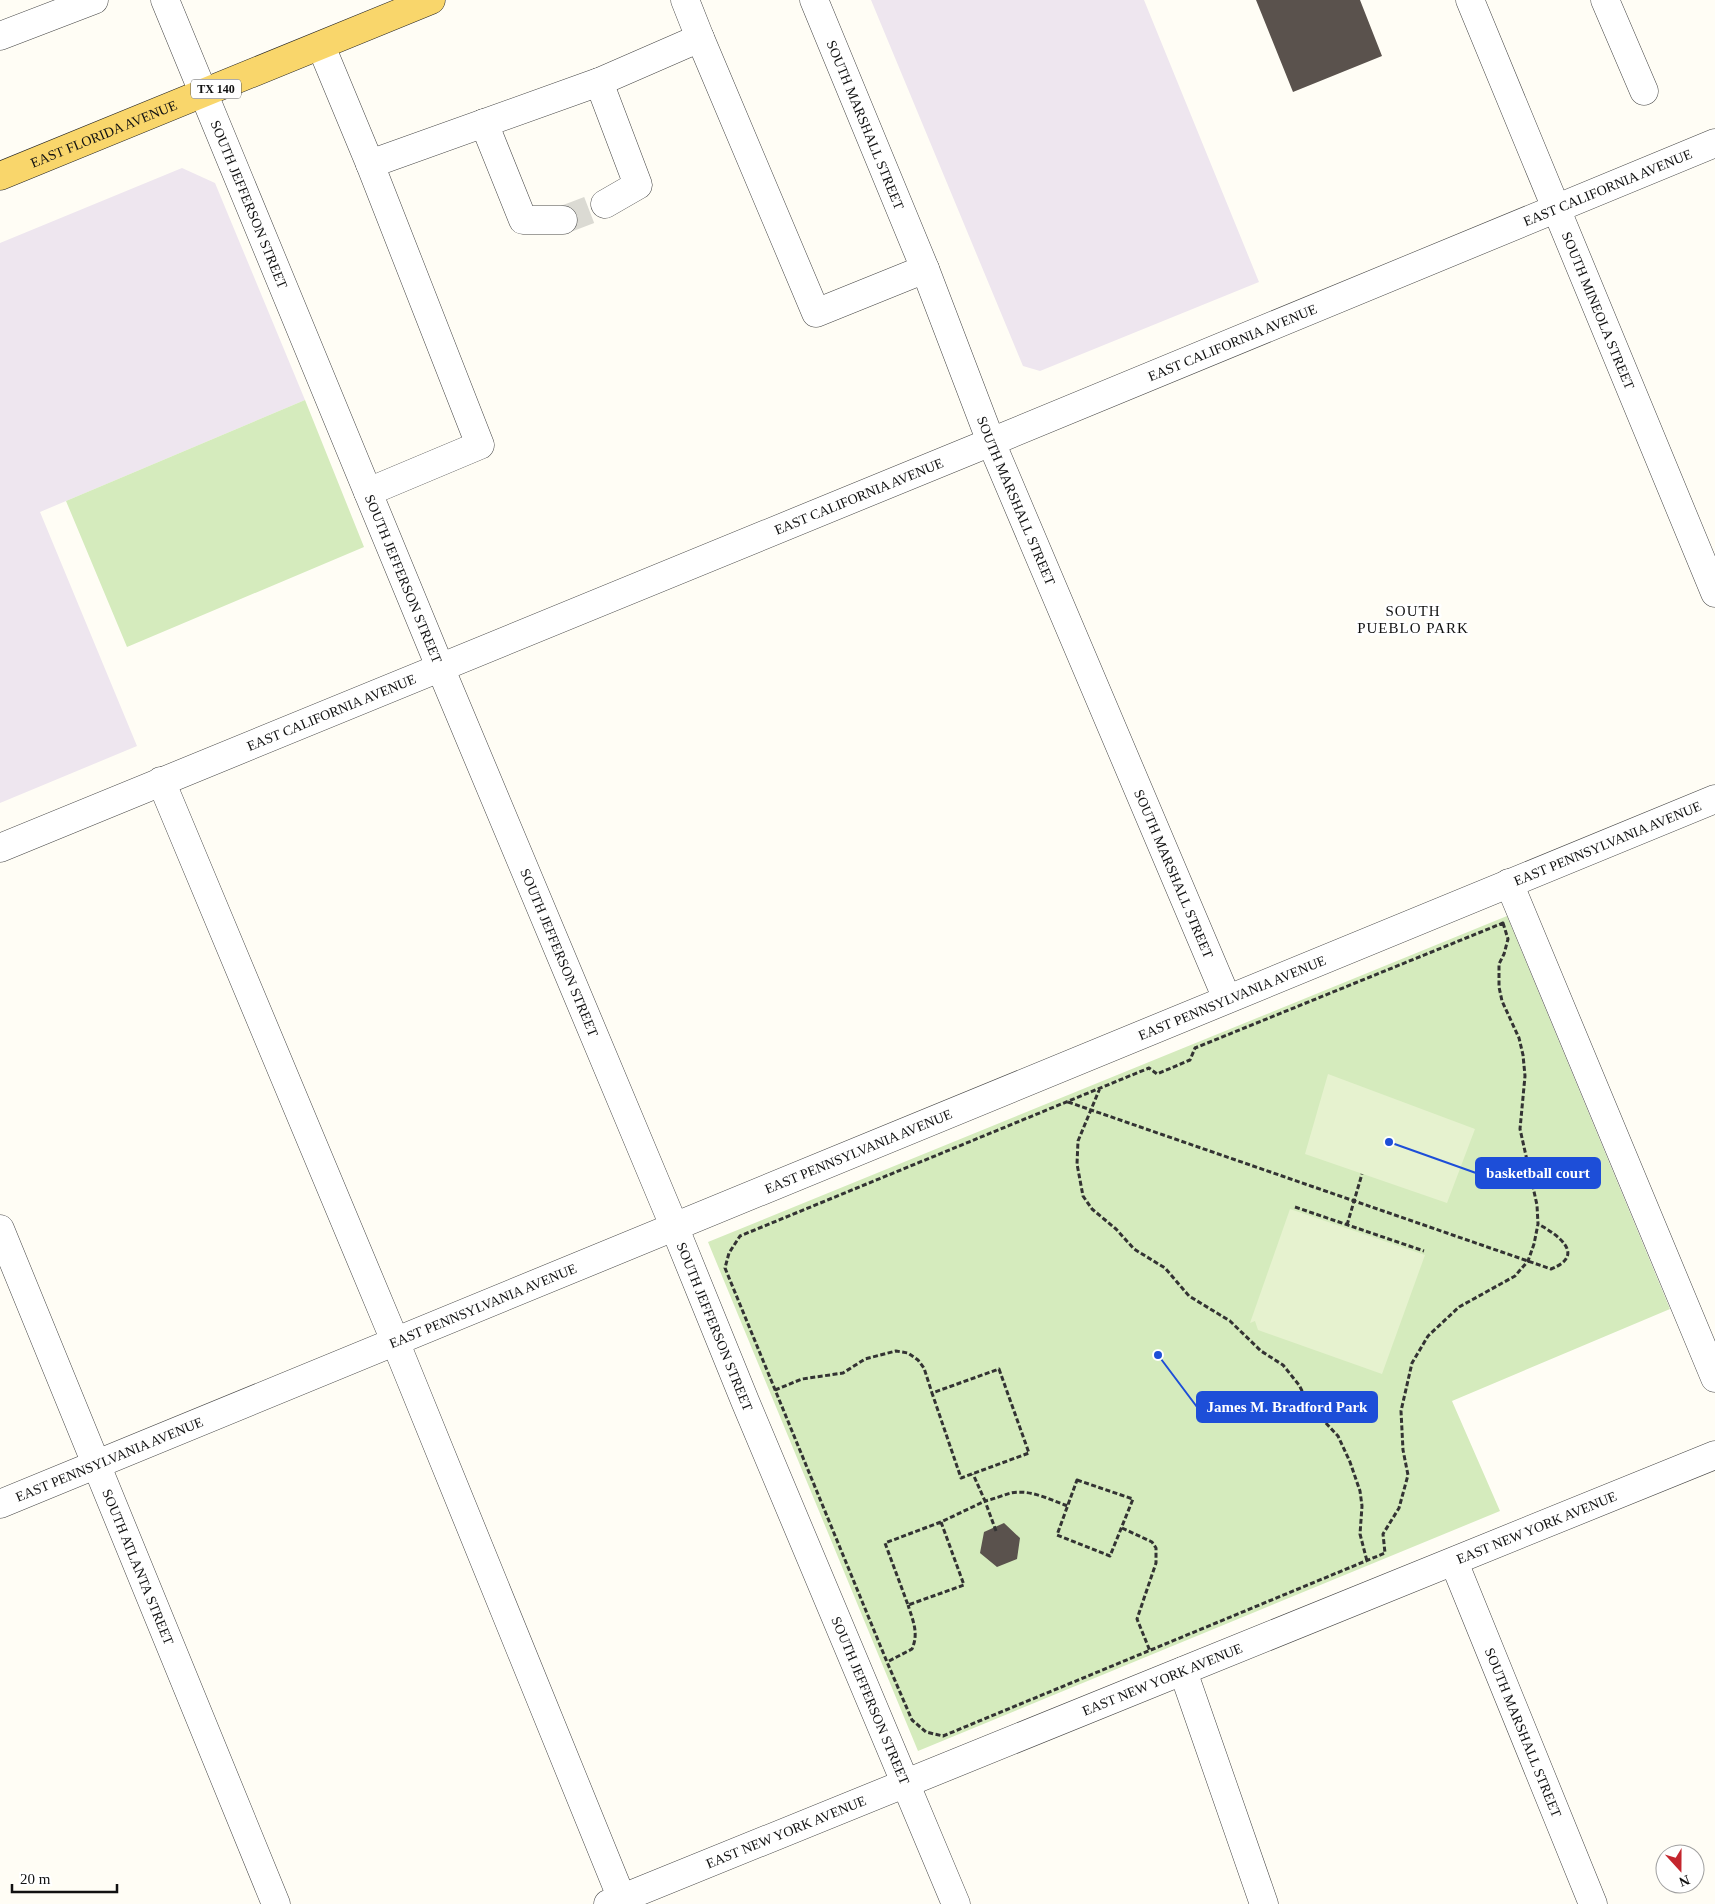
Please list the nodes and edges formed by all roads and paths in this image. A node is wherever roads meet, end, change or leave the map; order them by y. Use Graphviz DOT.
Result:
graph roads {
  1 [pos="94,0"];
  2 [pos="165,0"];
  3 [pos="431,0"];
  4 [pos="685,0"];
  5 [pos="814,0"];
  6 [pos="1470,0"];
  7 [pos="1605,0"];
  8 [pos="0,36"];
  9 [pos="700,38"];
  10 [pos="321,46"];
  11 [pos="599,82"];
  12 [pos="1644,91"];
  13 [pos="204,94"];
  14 [pos="484,123"];
  15 [pos="1715,142"];
  16 [pos="370,164"];
  17 [pos="0,176"];
  18 [pos="605,204"];
  19 [pos="1556,208"];
  20 [pos="563,220"];
  21 [pos="925,269"];
  22 [pos="991,442"];
  23 [pos="368,492"];
  24 [pos="1715,593"];
  25 [pos="440,667"];
  26 [pos="162,782"];
  27 [pos="1715,799"];
  28 [pos="0,848"];
  29 [pos="1510,883"];
  30 [pos="1227,999"];
  31 [pos="1100,1088"];
  32 [pos="1067,1102"];
  33 [pos="1091,1110"];
  34 [pos="1362,1174"];
  35 [pos="1354,1201"];
  36 [pos="1295,1207"];
  37 [pos="1538,1224"];
  38 [pos="1347,1225"];
  39 [pos="674,1226"];
  40 [pos="0,1228"];
  41 [pos="1424,1251"];
  42 [pos="1528,1261"];
  43 [pos="395,1341"];
  44 [pos="1715,1378"];
  45 [pos="775,1390"];
  46 [pos="932,1393"];
  47 [pos="1715,1455"];
  48 [pos="96,1465"];
  49 [pos="974,1474"];
  50 [pos="985,1501"];
  51 [pos="0,1504"];
  52 [pos="1068,1506"];
  53 [pos="941,1522"];
  54 [pos="1122,1528"];
  55 [pos="996,1531"];
  56 [pos="1386,1553"];
  57 [pos="1454,1562"];
  58 [pos="908,1605"];
  59 [pos="1150,1652"];
  60 [pos="886,1662"];
  61 [pos="1183,1672"];
  62 [pos="905,1784"];
  63 [pos="618,1902"];
  64 [pos="276,1904"];
  65 [pos="956,1904"];
  66 [pos="1264,1904"];
  67 [pos="1592,1904"];
  1 -- 8 [label="street"];
  2 -- 13 [label="street, SOUTH JEFFERSON STREET"];
  3 -- 10 [label="main road, EAST FLORIDA AVENUE / TX 140"];
  4 -- 9 [label="street"];
  5 -- 21 [label="street, SOUTH MARSHALL STREET"];
  6 -- 19 [label="street, SOUTH MINEOLA STREET"];
  7 -- 12 [label="street"];
  9 -- 11 [label="street"];
  9 -- 21 [label="street"];
  10 -- 13 [label="main road, EAST FLORIDA AVENUE / TX 140"];
  10 -- 16 [label="street"];
  11 -- 14 [label="street"];
  11 -- 18 [label="street"];
  13 -- 17 [label="main road, EAST FLORIDA AVENUE / TX 140"];
  13 -- 23 [label="street, SOUTH JEFFERSON STREET"];
  14 -- 16 [label="street"];
  14 -- 20 [label="street"];
  15 -- 19 [label="street, EAST CALIFORNIA AVENUE"];
  16 -- 23 [label="street"];
  19 -- 22 [label="street, EAST CALIFORNIA AVENUE"];
  19 -- 24 [label="street, SOUTH MINEOLA STREET"];
  21 -- 22 [label="street, SOUTH MARSHALL STREET"];
  22 -- 25 [label="street, EAST CALIFORNIA AVENUE"];
  22 -- 30 [label="street, SOUTH MARSHALL STREET"];
  23 -- 25 [label="street, SOUTH JEFFERSON STREET"];
  25 -- 26 [label="street, EAST CALIFORNIA AVENUE"];
  25 -- 39 [label="street, SOUTH JEFFERSON STREET"];
  26 -- 28 [label="street, EAST CALIFORNIA AVENUE"];
  26 -- 43 [label="street"];
  27 -- 29 [label="street, EAST PENNSYLVANIA AVENUE"];
  29 -- 30 [label="street, EAST PENNSYLVANIA AVENUE"];
  29 -- 44 [label="street"];
  30 -- 39 [label="street, EAST PENNSYLVANIA AVENUE"];
  31 -- 32 [label="path"];
  31 -- 33 [label="path"];
  31 -- 37 [label="path"];
  32 -- 33 [label="path"];
  32 -- 45 [label="path"];
  33 -- 35 [label="path"];
  33 -- 59 [label="path"];
  34 -- 35 [label="path"];
  35 -- 38 [label="path"];
  35 -- 42 [label="path"];
  36 -- 38 [label="path"];
  37 -- 42 [label="path"];
  37 -- 42 [label="path"];
  38 -- 41 [label="path"];
  39 -- 43 [label="street, EAST PENNSYLVANIA AVENUE"];
  39 -- 62 [label="street, SOUTH JEFFERSON STREET"];
  40 -- 48 [label="street, SOUTH ATLANTA STREET"];
  42 -- 56 [label="path"];
  43 -- 48 [label="street, EAST PENNSYLVANIA AVENUE"];
  43 -- 63 [label="street"];
  45 -- 46 [label="path"];
  45 -- 60 [label="path"];
  46 -- 49 [label="path"];
  46 -- 49 [label="path"];
  47 -- 57 [label="street, EAST NEW YORK AVENUE"];
  48 -- 51 [label="street, EAST PENNSYLVANIA AVENUE"];
  48 -- 64 [label="street, SOUTH ATLANTA STREET"];
  49 -- 50 [label="path"];
  50 -- 52 [label="path"];
  50 -- 53 [label="path"];
  50 -- 55 [label="path"];
  52 -- 54 [label="path"];
  52 -- 54 [label="path"];
  53 -- 58 [label="path"];
  53 -- 58 [label="path"];
  54 -- 59 [label="path"];
  57 -- 61 [label="street, EAST NEW YORK AVENUE"];
  57 -- 67 [label="street, SOUTH MARSHALL STREET"];
  58 -- 60 [label="path"];
  59 -- 60 [label="path"];
  61 -- 62 [label="street, EAST NEW YORK AVENUE"];
  61 -- 66 [label="street"];
  62 -- 63 [label="street, EAST NEW YORK AVENUE"];
  62 -- 65 [label="street, SOUTH JEFFERSON STREET"];
}
